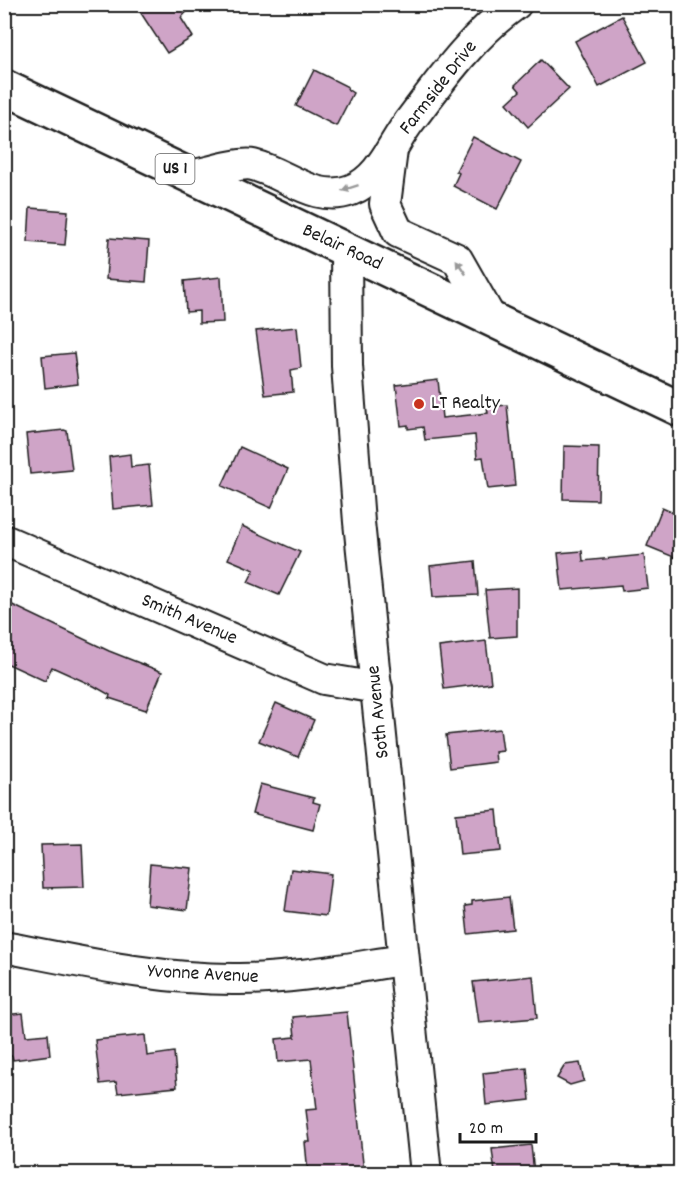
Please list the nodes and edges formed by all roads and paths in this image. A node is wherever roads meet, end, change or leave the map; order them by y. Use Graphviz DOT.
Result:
graph roads {
  1 [pos="516,4"];
  2 [pos="4,87"];
  3 [pos="392,150"];
  4 [pos="191,176"];
  5 [pos="346,250"];
  6 [pos="490,317"];
  7 [pos="681,409"];
  8 [pos="4,540"];
  9 [pos="377,688"];
  10 [pos="4,947"];
  11 [pos="403,960"];
  12 [pos="426,1173"];
  1 -- 3 [label="street, Farmside Drive"];
  2 -- 4 [label="highway, Belair Road / US 1"];
  3 -- 4 [label="street, Farmside Drive, one-way"];
  6 -- 3 [label="street, Farmside Drive, one-way"];
  4 -- 5 [label="highway, Belair Road / US 1"];
  5 -- 6 [label="highway, Belair Road / US 1"];
  5 -- 9 [label="street, Soth Avenue"];
  6 -- 7 [label="highway, Belair Road / US 1"];
  8 -- 9 [label="street, Smith Avenue"];
  9 -- 11 [label="street, Soth Avenue"];
  10 -- 11 [label="street, Yvonne Avenue"];
  11 -- 12 [label="street, Soth Avenue"];
}
